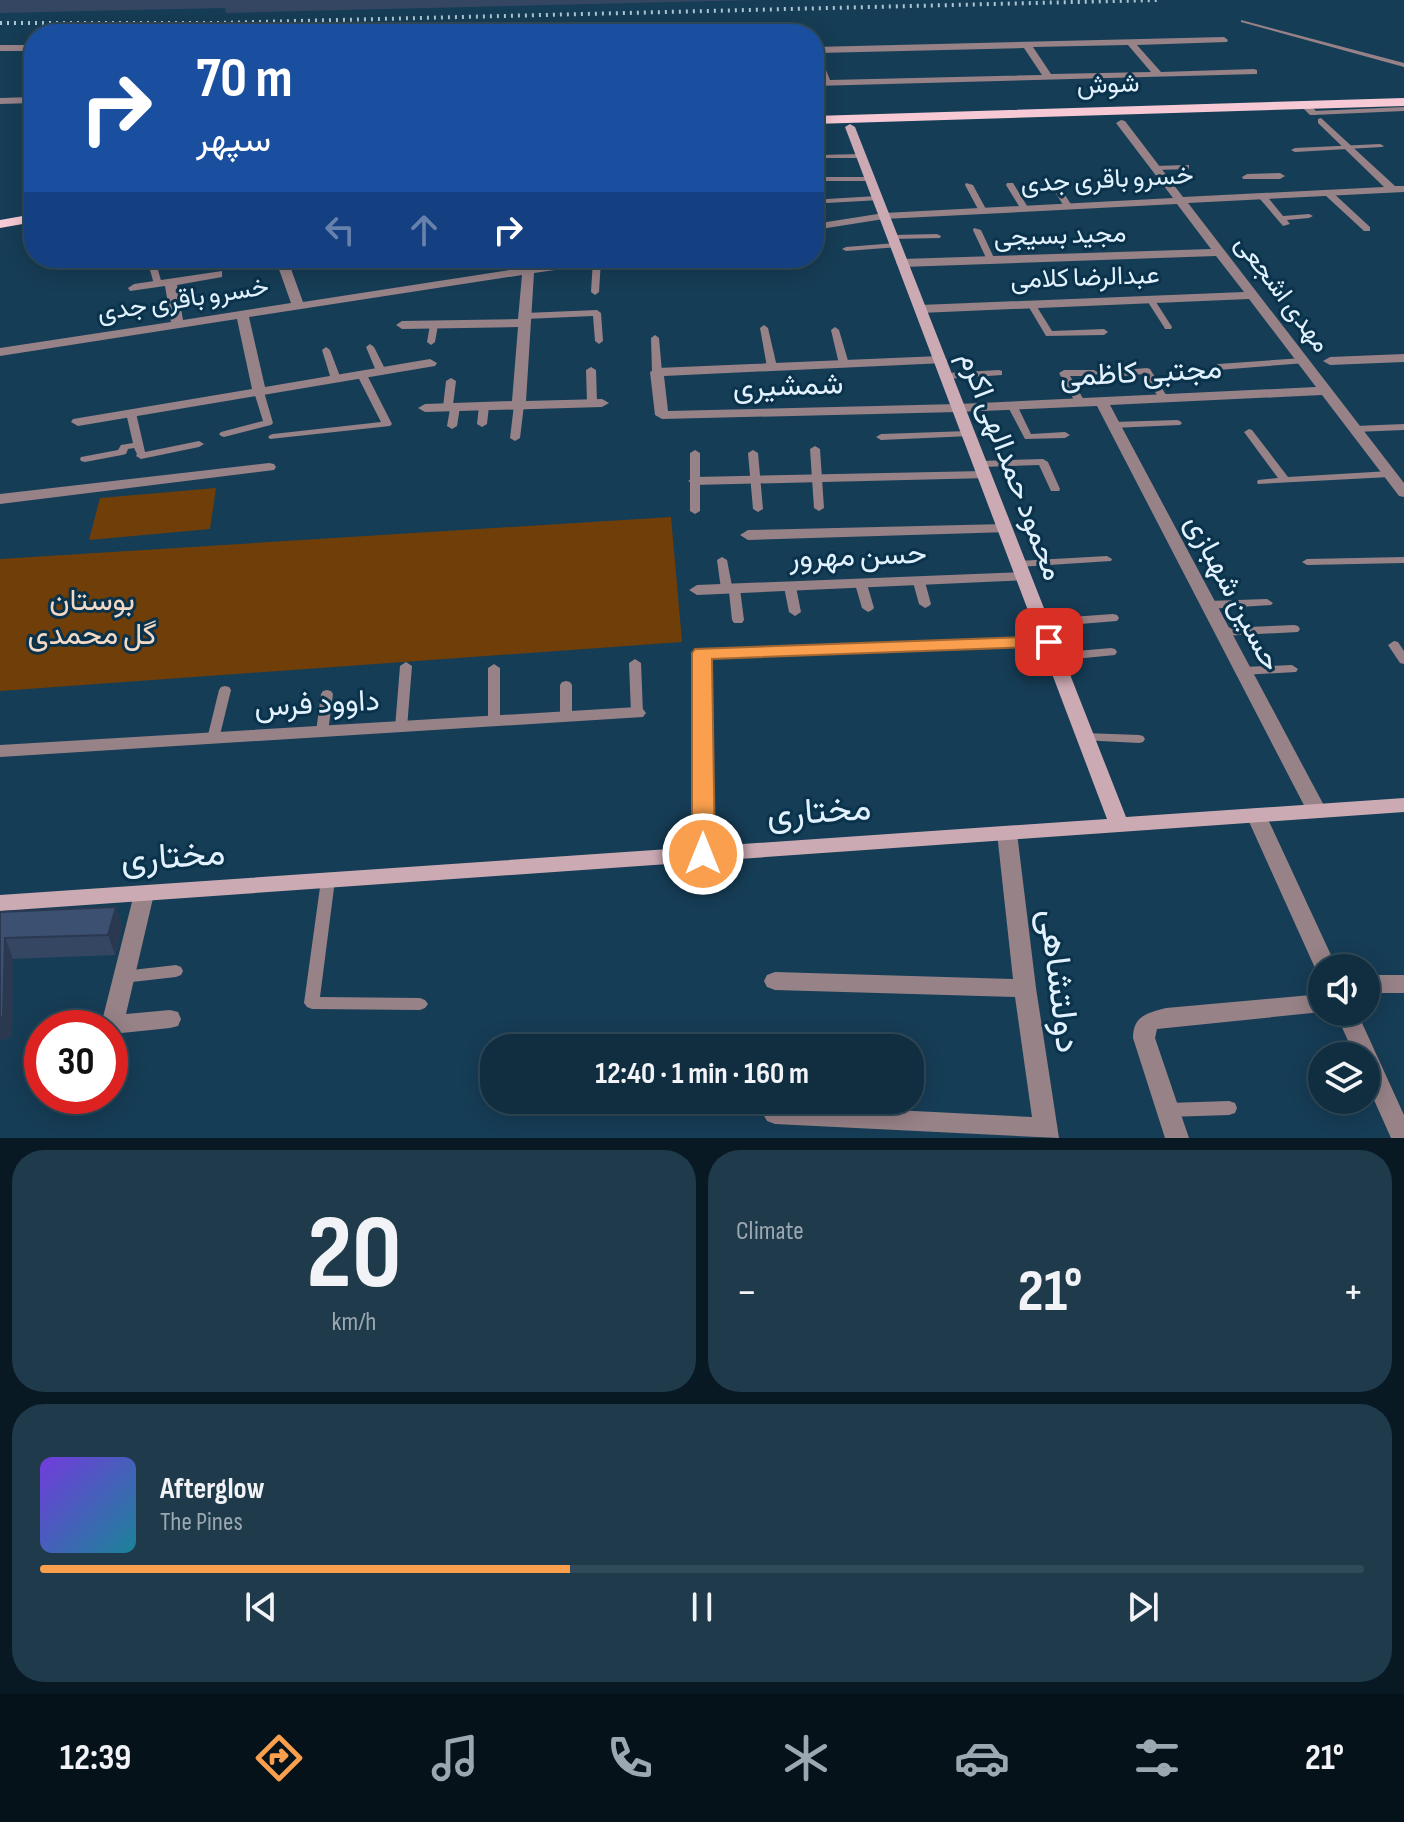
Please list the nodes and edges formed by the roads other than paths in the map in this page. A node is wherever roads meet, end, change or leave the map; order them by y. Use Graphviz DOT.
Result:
graph roads {
  1 [pos="1243,21"];
  2 [pos="1224,40"];
  3 [pos="1131,43"];
  4 [pos="1027,45"];
  5 [pos="0,48"];
  6 [pos="24,48"];
  7 [pos="922,48"];
  8 [pos="824,50"];
  9 [pos="927,58"];
  10 [pos="1404,65"];
  11 [pos="933,69"];
  12 [pos="1254,72"];
  13 [pos="1159,75"];
  14 [pos="824,77"];
  15 [pos="1048,77"];
  16 [pos="938,80"];
  17 [pos="826,82"];
  18 [pos="24,100"];
  19 [pos="0,101"];
  20 [pos="1404,102"];
  21 [pos="1404,109"];
  22 [pos="1313,113"];
  23 [pos="824,120"];
  24 [pos="1121,123"];
  25 [pos="850,127"];
  26 [pos="1380,146"];
  27 [pos="1349,147"];
  28 [pos="1295,150"];
  29 [pos="861,156"];
  30 [pos="824,157"];
  31 [pos="1186,167"];
  32 [pos="1155,168"];
  33 [pos="1280,176"];
  34 [pos="1247,177"];
  35 [pos="1262,177"];
  36 [pos="826,179"];
  37 [pos="870,179"];
  38 [pos="1054,184"];
  39 [pos="969,185"];
  40 [pos="1010,185"];
  41 [pos="1398,190"];
  42 [pos="1328,193"];
  43 [pos="1282,195"];
  44 [pos="1263,197"];
  45 [pos="877,198"];
  46 [pos="827,201"];
  47 [pos="1180,201"];
  48 [pos="1068,206"];
  49 [pos="1025,209"];
  50 [pos="983,211"];
  51 [pos="884,216"];
  52 [pos="1309,216"];
  53 [pos="24,220"];
  54 [pos="0,222"];
  55 [pos="824,225"];
  56 [pos="1367,229"];
  57 [pos="977,230"];
  58 [pos="937,236"];
  59 [pos="894,241"];
  60 [pos="846,249"];
  61 [pos="1220,252"];
  62 [pos="991,260"];
  63 [pos="902,263"];
  64 [pos="285,268"];
  65 [pos="521,268"];
  66 [pos="533,268"];
  67 [pos="602,268"];
  68 [pos="154,270"];
  69 [pos="218,274"];
  70 [pos="164,283"];
  71 [pos="134,288"];
  72 [pos="595,292"];
  73 [pos="1252,295"];
  74 [pos="1150,299"];
  75 [pos="1031,304"];
  76 [pos="298,306"];
  77 [pos="920,309"];
  78 [pos="242,315"];
  79 [pos="525,319"];
  80 [pos="178,325"];
  81 [pos="402,325"];
  82 [pos="434,325"];
  83 [pos="1168,327"];
  84 [pos="764,328"];
  85 [pos="835,330"];
  86 [pos="1104,332"];
  87 [pos="655,338"];
  88 [pos="599,341"];
  89 [pos="431,342"];
  90 [pos="370,347"];
  91 [pos="326,350"];
  92 [pos="0,352"];
  93 [pos="1404,358"];
  94 [pos="940,360"];
  95 [pos="1303,361"];
  96 [pos="1330,361"];
  97 [pos="430,363"];
  98 [pos="844,364"];
  99 [pos="772,367"];
  100 [pos="1218,367"];
  101 [pos="591,370"];
  102 [pos="381,371"];
  103 [pos="657,372"];
  104 [pos="999,373"];
  105 [pos="1094,373"];
  106 [pos="1123,373"];
  107 [pos="362,375"];
  108 [pos="946,376"];
  109 [pos="336,379"];
  110 [pos="451,381"];
  111 [pos="1326,391"];
  112 [pos="259,392"];
  113 [pos="1163,398"];
  114 [pos="1101,401"];
  115 [pos="1080,402"];
  116 [pos="597,403"];
  117 [pos="519,405"];
  118 [pos="1012,405"];
  119 [pos="484,406"];
  120 [pos="451,407"];
  121 [pos="425,408"];
  122 [pos="958,408"];
  123 [pos="131,413"];
  124 [pos="78,422"];
  125 [pos="1177,423"];
  126 [pos="482,424"];
  127 [pos="1113,425"];
  128 [pos="452,426"];
  129 [pos="1404,427"];
  130 [pos="1355,429"];
  131 [pos="1249,432"];
  132 [pos="224,434"];
  133 [pos="968,434"];
  134 [pos="1065,435"];
  135 [pos="273,437"];
  136 [pos="881,437"];
  137 [pos="515,438"];
  138 [pos="199,444"];
  139 [pos="815,449"];
  140 [pos="695,453"];
  141 [pos="753,453"];
  142 [pos="140,454"];
  143 [pos="85,459"];
  144 [pos="269,467"];
  145 [pos="982,470"];
  146 [pos="1390,474"];
  147 [pos="815,479"];
  148 [pos="754,480"];
  149 [pos="1285,480"];
  150 [pos="695,481"];
  151 [pos="1262,482"];
  152 [pos="1055,489"];
  153 [pos="1404,493"];
  154 [pos="0,499"];
  155 [pos="819,508"];
  156 [pos="758,509"];
  157 [pos="695,511"];
  158 [pos="1005,529"];
  159 [pos="748,535"];
  160 [pos="1107,559"];
  161 [pos="722,560"];
  162 [pos="1404,560"];
  163 [pos="1307,562"];
  164 [pos="1020,571"];
  165 [pos="919,582"];
  166 [pos="861,584"];
  167 [pos="790,587"];
  168 [pos="730,589"];
  169 [pos="697,590"];
  170 [pos="1267,603"];
  171 [pos="925,604"];
  172 [pos="1208,605"];
  173 [pos="868,608"];
  174 [pos="795,612"];
  175 [pos="1113,618"];
  176 [pos="738,620"];
  177 [pos="1043,623"];
  178 [pos="1294,629"];
  179 [pos="1222,632"];
  180 [pos="1394,645"];
  181 [pos="1052,650"];
  182 [pos="1111,652"];
  183 [pos="1404,660"];
  184 [pos="635,663"];
  185 [pos="406,666"];
  186 [pos="494,668"];
  187 [pos="1292,669"];
  188 [pos="1243,671"];
  189 [pos="566,685"];
  190 [pos="225,690"];
  191 [pos="327,694"];
  192 [pos="637,713"];
  193 [pos="566,718"];
  194 [pos="494,722"];
  195 [pos="401,728"];
  196 [pos="322,732"];
  197 [pos="1085,737"];
  198 [pos="213,739"];
  199 [pos="1139,739"];
  200 [pos="0,751"];
  201 [pos="1404,805"];
  202 [pos="1317,811"];
  203 [pos="1256,815"];
  204 [pos="1119,825"];
  205 [pos="1007,833"];
  206 [pos="703,854"];
  207 [pos="328,880"];
  208 [pos="144,894"];
  209 [pos="0,903"];
  210 [pos="1320,954"];
  211 [pos="176,971"];
  212 [pos="122,977"];
  213 [pos="775,981"];
  214 [pos="1380,984"];
  215 [pos="1404,984"];
  216 [pos="1025,988"];
  217 [pos="420,1004"];
  218 [pos="1308,1004"];
  219 [pos="170,1019"];
  220 [pos="1380,1076"];
  221 [pos="1394,1097"];
  222 [pos="1229,1108"];
  223 [pos="1168,1110"];
  224 [pos="775,1114"];
  225 [pos="1046,1133"];
  226 [pos="1177,1138"];
  227 [pos="1403,1138"];
  1 -- 10 [label="lane"];
  2 -- 3 [label="street"];
  3 -- 4 [label="street"];
  3 -- 13 [label="street"];
  4 -- 7 [label="street"];
  4 -- 15 [label="street"];
  5 -- 6 [label="street"];
  7 -- 8 [label="street"];
  7 -- 9 [label="street"];
  11 -- 16 [label="street"];
  12 -- 13 [label="street"];
  13 -- 15 [label="street"];
  14 -- 17 [label="street"];
  15 -- 16 [label="street"];
  16 -- 17 [label="street"];
  18 -- 19 [label="street"];
  20 -- 22 [label="main road, شوش"];
  21 -- 22 [label="lane"];
  22 -- 23 [label="main road, شوش"];
  22 -- 27 [label="street"];
  24 -- 32 [label="street, مهدی اشجعی"];
  25 -- 29 [label="street, محمود حمدالهی اکرم"];
  26 -- 27 [label="lane"];
  27 -- 28 [label="lane"];
  27 -- 41 [label="street"];
  29 -- 30 [label="lane"];
  29 -- 37 [label="street, محمود حمدالهی اکرم"];
  31 -- 32 [label="lane"];
  32 -- 47 [label="street, مهدی اشجعی"];
  33 -- 35 [label="street"];
  34 -- 35 [label="street"];
  35 -- 43 [label="street"];
  36 -- 37 [label="lane"];
  37 -- 45 [label="street, محمود حمدالهی اکرم"];
  38 -- 48 [label="lane"];
  39 -- 50 [label="lane"];
  40 -- 49 [label="lane"];
  41 -- 42 [label="street, خسرو باقری جدی"];
  42 -- 43 [label="street, خسرو باقری جدی"];
  42 -- 56 [label="lane"];
  43 -- 44 [label="street, خسرو باقری جدی"];
  44 -- 47 [label="street, خسرو باقری جدی"];
  44 -- 52 [label="lane"];
  45 -- 46 [label="lane"];
  45 -- 51 [label="street, محمود حمدالهی اکرم"];
  47 -- 48 [label="street, خسرو باقری جدی"];
  47 -- 61 [label="street, مهدی اشجعی"];
  48 -- 49 [label="street, خسرو باقری جدی"];
  49 -- 50 [label="street, خسرو باقری جدی"];
  50 -- 51 [label="street, خسرو باقری جدی"];
  51 -- 55 [label="street, خسرو باقری جدی"];
  51 -- 59 [label="street, محمود حمدالهی اکرم"];
  53 -- 54 [label="main road"];
  57 -- 62 [label="lane"];
  58 -- 59 [label="lane"];
  59 -- 60 [label="lane"];
  59 -- 63 [label="street, محمود حمدالهی اکرم"];
  61 -- 62 [label="street, مجید بسیجی"];
  61 -- 73 [label="street, مهدی اشجعی"];
  62 -- 63 [label="street, مجید بسیجی"];
  63 -- 77 [label="street, محمود حمدالهی اکرم"];
  64 -- 76 [label="street"];
  65 -- 76 [label="street, خسرو باقری جدی"];
  66 -- 79 [label="street"];
  67 -- 72 [label="lane"];
  68 -- 70 [label="lane"];
  69 -- 70 [label="street"];
  70 -- 71 [label="street"];
  70 -- 80 [label="street"];
  73 -- 74 [label="street, عبدالرضا کلامی"];
  73 -- 95 [label="street, مهدی اشجعی"];
  74 -- 75 [label="street, عبدالرضا کلامی"];
  74 -- 83 [label="lane"];
  75 -- 77 [label="street, عبدالرضا کلامی"];
  75 -- 86 [label="lane"];
  76 -- 78 [label="street, خسرو باقری جدی"];
  77 -- 94 [label="street, محمود حمدالهی اکرم"];
  78 -- 80 [label="street, خسرو باقری جدی"];
  78 -- 112 [label="street"];
  79 -- 82 [label="street"];
  79 -- 88 [label="lane"];
  79 -- 117 [label="street"];
  80 -- 92 [label="street, خسرو باقری جدی"];
  81 -- 82 [label="street"];
  82 -- 89 [label="lane"];
  84 -- 99 [label="lane"];
  85 -- 98 [label="lane"];
  87 -- 103 [label="lane"];
  90 -- 102 [label="lane"];
  91 -- 109 [label="lane"];
  93 -- 96 [label="street"];
  94 -- 98 [label="street"];
  94 -- 108 [label="street, محمود حمدالهی اکرم"];
  95 -- 100 [label="lane"];
  95 -- 111 [label="street, مهدی اشجعی"];
  97 -- 102 [label="street"];
  98 -- 99 [label="street"];
  99 -- 103 [label="street"];
  101 -- 116 [label="lane"];
  102 -- 107 [label="street"];
  103 -- 122 [label="street, شمشیری"];
  104 -- 108 [label="lane"];
  105 -- 115 [label="lane"];
  106 -- 113 [label="lane"];
  107 -- 109 [label="street"];
  107 -- 135 [label="lane"];
  108 -- 122 [label="street, محمود حمدالهی اکرم"];
  109 -- 112 [label="street"];
  110 -- 120 [label="lane"];
  111 -- 113 [label="street, مجتبی کاظمی"];
  111 -- 130 [label="street, مهدی اشجعی"];
  112 -- 123 [label="street"];
  112 -- 132 [label="lane"];
  113 -- 114 [label="street, مجتبی کاظمی"];
  114 -- 115 [label="street, مجتبی کاظمی"];
  114 -- 127 [label="street, حسین شهبازی"];
  115 -- 118 [label="street, مجتبی کاظمی"];
  116 -- 117 [label="street"];
  117 -- 119 [label="street"];
  117 -- 137 [label="lane"];
  118 -- 122 [label="street, مجتبی کاظمی"];
  118 -- 134 [label="lane"];
  119 -- 120 [label="street"];
  119 -- 126 [label="lane"];
  120 -- 121 [label="street"];
  120 -- 128 [label="lane"];
  122 -- 133 [label="street, محمود حمدالهی اکرم"];
  123 -- 124 [label="street"];
  123 -- 142 [label="lane"];
  125 -- 127 [label="lane"];
  127 -- 172 [label="street, حسین شهبازی"];
  129 -- 130 [label="lane"];
  130 -- 146 [label="street, مهدی اشجعی"];
  131 -- 149 [label="lane"];
  133 -- 136 [label="lane"];
  133 -- 145 [label="street, محمود حمدالهی اکرم"];
  138 -- 142 [label="lane"];
  139 -- 147 [label="lane"];
  140 -- 150 [label="lane"];
  141 -- 148 [label="lane"];
  142 -- 143 [label="lane"];
  144 -- 154 [label="street"];
  145 -- 147 [label="street"];
  145 -- 152 [label="lane"];
  145 -- 158 [label="street, محمود حمدالهی اکرم"];
  146 -- 149 [label="lane"];
  146 -- 153 [label="street, مهدی اشجعی"];
  147 -- 148 [label="street"];
  147 -- 155 [label="lane"];
  148 -- 150 [label="street"];
  148 -- 156 [label="lane"];
  149 -- 151 [label="lane"];
  150 -- 157 [label="lane"];
  158 -- 159 [label="street"];
  158 -- 164 [label="street, محمود حمدالهی اکرم"];
  160 -- 164 [label="lane"];
  161 -- 168 [label="lane"];
  162 -- 163 [label="lane"];
  164 -- 165 [label="street, حسن مهرور"];
  164 -- 177 [label="street, محمود حمدالهی اکرم"];
  165 -- 166 [label="street, حسن مهرور"];
  165 -- 171 [label="lane"];
  166 -- 167 [label="street, حسن مهرور"];
  166 -- 173 [label="lane"];
  167 -- 168 [label="street, حسن مهرور"];
  167 -- 174 [label="lane"];
  168 -- 169 [label="street, حسن مهرور"];
  168 -- 176 [label="lane"];
  170 -- 172 [label="lane"];
  172 -- 179 [label="street, حسین شهبازی"];
  175 -- 177 [label="lane"];
  177 -- 181 [label="street, محمود حمدالهی اکرم"];
  178 -- 179 [label="lane"];
  179 -- 188 [label="street, حسین شهبازی"];
  180 -- 183 [label="lane"];
  181 -- 182 [label="lane"];
  181 -- 197 [label="street, محمود حمدالهی اکرم"];
  181 -- 206 [label="street"];
  184 -- 192 [label="lane"];
  185 -- 195 [label="lane"];
  186 -- 194 [label="lane"];
  187 -- 188 [label="lane"];
  188 -- 202 [label="street, حسین شهبازی"];
  189 -- 193 [label="lane"];
  190 -- 198 [label="lane"];
  191 -- 196 [label="lane"];
  192 -- 193 [label="street, داوود فرس"];
  193 -- 194 [label="street, داوود فرس"];
  194 -- 195 [label="street, داوود فرس"];
  195 -- 196 [label="street, داوود فرس"];
  196 -- 198 [label="street, داوود فرس"];
  197 -- 199 [label="lane"];
  197 -- 204 [label="street, محمود حمدالهی اکرم"];
  198 -- 200 [label="street, داوود فرس"];
  201 -- 202 [label="street, مختاری"];
  202 -- 203 [label="street, مختاری"];
  203 -- 204 [label="street, مختاری"];
  203 -- 210 [label="street"];
  204 -- 205 [label="street, مختاری"];
  205 -- 206 [label="street, مختاری"];
  205 -- 216 [label="street, دولتشاهی"];
  206 -- 207 [label="street, مختاری"];
  207 -- 208 [label="street, مختاری"];
  207 -- 217 [label="lane"];
  208 -- 209 [label="street, مختاری"];
  208 -- 212 [label="street"];
  211 -- 212 [label="lane"];
  212 -- 219 [label="street"];
  213 -- 216 [label="street"];
  214 -- 215 [label="street"];
  216 -- 225 [label="street, دولتشاهی"];
  218 -- 223 [label="street"];
  220 -- 221 [label="street"];
  221 -- 227 [label="street"];
  222 -- 223 [label="lane"];
  223 -- 226 [label="street"];
  224 -- 225 [label="street"];
}
